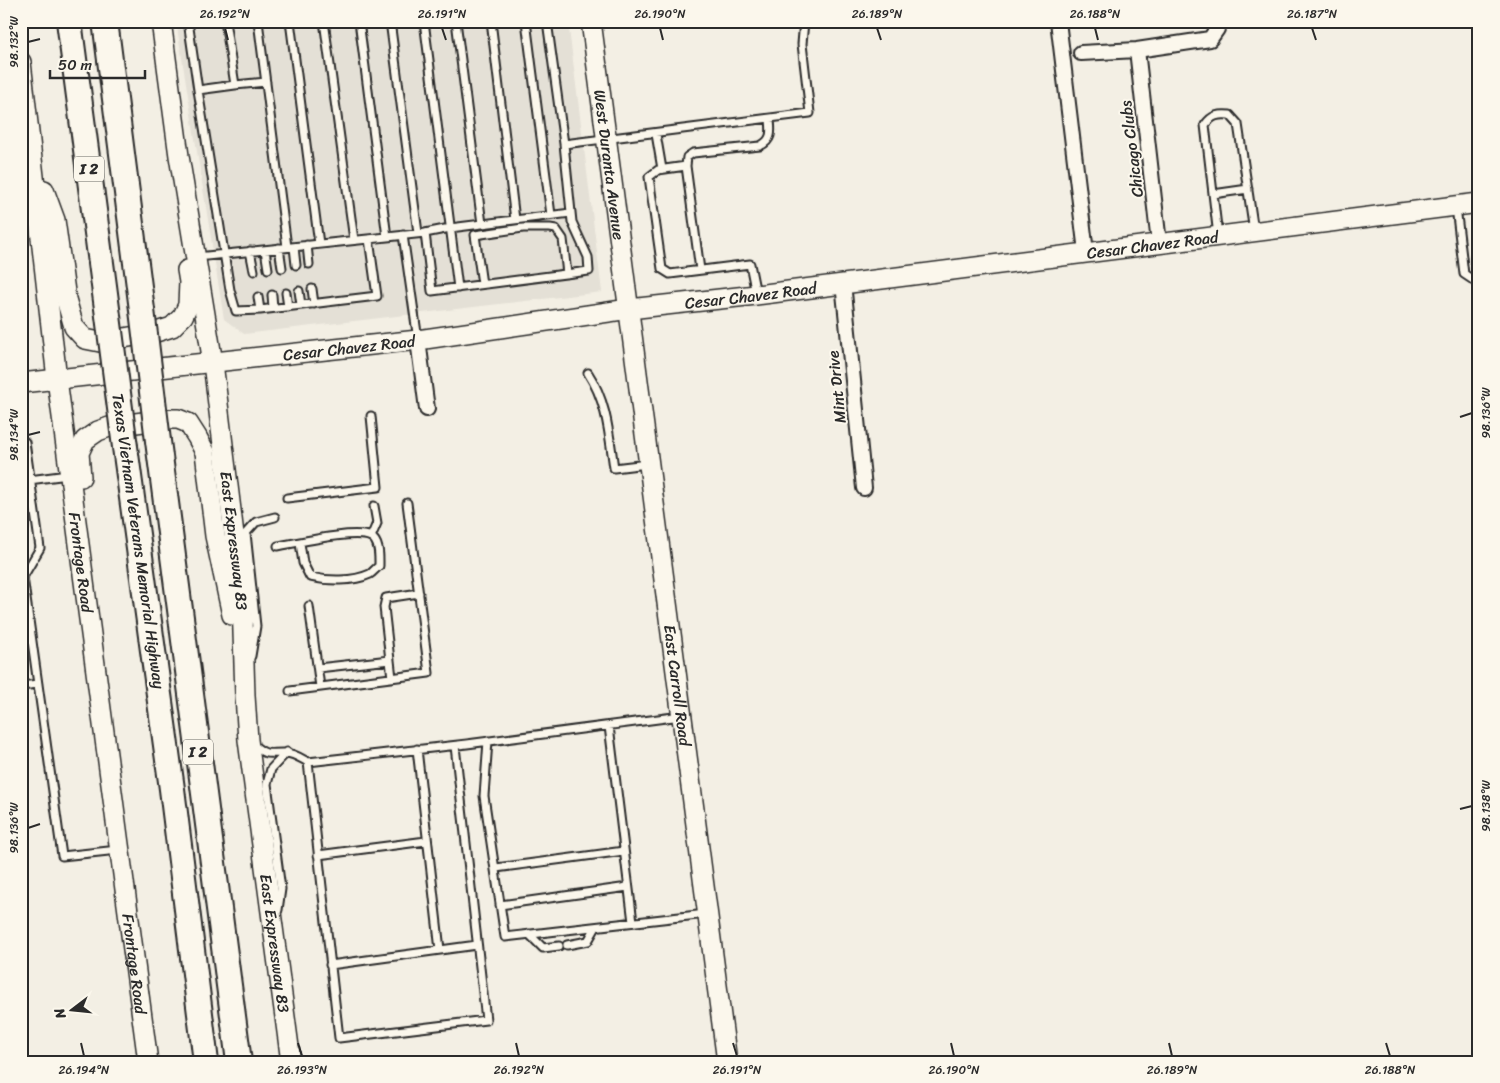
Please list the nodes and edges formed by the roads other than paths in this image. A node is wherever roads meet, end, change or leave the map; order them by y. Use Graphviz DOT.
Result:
graph roads {
  1 [pos="69,21"];
  2 [pos="106,21"];
  3 [pos="161,21"];
  4 [pos="188,21"];
  5 [pos="225,21"];
  6 [pos="258,21"];
  7 [pos="290,21"];
  8 [pos="324,21"];
  9 [pos="359,21"];
  10 [pos="390,21"];
  11 [pos="424,21"];
  12 [pos="456,21"];
  13 [pos="491,21"];
  14 [pos="526,21"];
  15 [pos="547,21"];
  16 [pos="591,21"];
  17 [pos="804,21"];
  18 [pos="1058,21"];
  19 [pos="1217,21"];
  20 [pos="1137,50"];
  21 [pos="1080,53"];
  22 [pos="21,62"];
  23 [pos="266,82"];
  24 [pos="235,85"];
  25 [pos="198,90"];
  26 [pos="24,106"];
  27 [pos="770,118"];
  28 [pos="656,134"];
  29 [pos="606,140"];
  30 [pos="564,144"];
  31 [pos="33,156"];
  32 [pos="179,156"];
  33 [pos="686,166"];
  34 [pos="662,169"];
  35 [pos="1248,190"];
  36 [pos="1213,194"];
  37 [pos="1479,204"];
  38 [pos="1456,206"];
  39 [pos="571,213"];
  40 [pos="551,215"];
  41 [pos="515,220"];
  42 [pos="482,224"];
  43 [pos="473,225"];
  44 [pos="450,228"];
  45 [pos="1254,231"];
  46 [pos="421,233"];
  47 [pos="403,235"];
  48 [pos="475,235"];
  49 [pos="1218,236"];
  50 [pos="387,237"];
  51 [pos="370,239"];
  52 [pos="354,240"];
  53 [pos="1160,243"];
  54 [pos="320,244"];
  55 [pos="306,245"];
  56 [pos="287,247"];
  57 [pos="265,250"];
  58 [pos="250,251"];
  59 [pos="1086,252"];
  60 [pos="225,254"];
  61 [pos="196,257"];
  62 [pos="309,264"];
  63 [pos="296,266"];
  64 [pos="282,268"];
  65 [pos="268,269"];
  66 [pos="700,270"];
  67 [pos="254,271"];
  68 [pos="568,274"];
  69 [pos="482,284"];
  70 [pos="842,284"];
  71 [pos="1479,284"];
  72 [pos="458,288"];
  73 [pos="312,290"];
  74 [pos="299,291"];
  75 [pos="286,293"];
  76 [pos="272,295"];
  77 [pos="756,295"];
  78 [pos="258,297"];
  79 [pos="314,304"];
  80 [pos="301,305"];
  81 [pos="288,307"];
  82 [pos="273,308"];
  83 [pos="629,309"];
  84 [pos="260,310"];
  85 [pos="418,340"];
  86 [pos="213,363"];
  87 [pos="588,373"];
  88 [pos="57,379"];
  89 [pos="21,382"];
  90 [pos="427,409"];
  91 [pos="371,416"];
  92 [pos="21,439"];
  93 [pos="649,464"];
  94 [pos="70,475"];
  95 [pos="31,480"];
  96 [pos="21,481"];
  97 [pos="864,488"];
  98 [pos="287,498"];
  99 [pos="407,503"];
  100 [pos="374,506"];
  101 [pos="275,517"];
  102 [pos="371,537"];
  103 [pos="300,543"];
  104 [pos="278,546"];
  105 [pos="23,587"];
  106 [pos="419,594"];
  107 [pos="309,606"];
  108 [pos="90,629"];
  109 [pos="390,660"];
  110 [pos="318,668"];
  111 [pos="392,678"];
  112 [pos="38,684"];
  113 [pos="21,686"];
  114 [pos="320,687"];
  115 [pos="290,691"];
  116 [pos="245,696"];
  117 [pos="682,716"];
  118 [pos="609,726"];
  119 [pos="248,740"];
  120 [pos="488,742"];
  121 [pos="455,746"];
  122 [pos="417,749"];
  123 [pos="287,752"];
  124 [pos="308,762"];
  125 [pos="426,841"];
  126 [pos="119,850"];
  127 [pos="624,851"];
  128 [pos="318,855"];
  129 [pos="496,868"];
  130 [pos="628,887"];
  131 [pos="500,905"];
  132 [pos="708,914"];
  133 [pos="632,922"];
  134 [pos="596,927"];
  135 [pos="529,934"];
  136 [pos="274,938"];
  137 [pos="191,939"];
  138 [pos="477,945"];
  139 [pos="567,945"];
  140 [pos="559,946"];
  141 [pos="440,950"];
  142 [pos="330,965"];
  143 [pos="148,1062"];
  144 [pos="197,1062"];
  145 [pos="206,1062"];
  146 [pos="240,1062"];
  147 [pos="291,1062"];
  148 [pos="727,1062"];
  1 -- 137 [label="highway, Texas Vietnam Veterans Memorial Highway / I 2, bridge"];
  2 -- 146 [label="highway, Texas Vietnam Veterans Memorial Highway / I 2, bridge"];
  3 -- 32 [label="main road, East Expressway 83"];
  4 -- 25 [label="lane"];
  5 -- 24 [label="lane"];
  6 -- 23 [label="lane"];
  7 -- 54 [label="lane"];
  8 -- 52 [label="lane"];
  9 -- 50 [label="lane"];
  10 -- 46 [label="lane"];
  11 -- 44 [label="lane"];
  12 -- 42 [label="lane"];
  13 -- 41 [label="lane"];
  14 -- 40 [label="lane"];
  15 -- 30 [label="lane"];
  16 -- 29 [label="main road, West Duranta Avenue"];
  17 -- 27 [label="lane"];
  18 -- 59 [label="street"];
  19 -- 20 [label="street"];
  20 -- 21 [label="street"];
  20 -- 53 [label="street, Chicago Clubs"];
  22 -- 26 [label="main road, Frontage Road"];
  23 -- 24 [label="lane"];
  23 -- 56 [label="lane"];
  24 -- 25 [label="lane"];
  25 -- 60 [label="lane"];
  26 -- 31 [label="main road, Frontage Road"];
  27 -- 28 [label="lane"];
  27 -- 33 [label="lane"];
  28 -- 29 [label="lane"];
  28 -- 34 [label="lane"];
  29 -- 30 [label="lane"];
  29 -- 83 [label="main road, West Duranta Avenue"];
  30 -- 39 [label="lane"];
  31 -- 32 [label="main road"];
  31 -- 88 [label="main road, Frontage Road"];
  32 -- 61 [label="main road, East Expressway 83"];
  33 -- 34 [label="lane"];
  33 -- 66 [label="lane"];
  34 -- 66 [label="lane"];
  35 -- 36 [label="lane"];
  35 -- 36 [label="lane"];
  35 -- 45 [label="lane"];
  36 -- 49 [label="lane"];
  37 -- 38 [label="main road, Cesar Chavez Road"];
  38 -- 45 [label="main road, Cesar Chavez Road"];
  38 -- 71 [label="lane"];
  39 -- 40 [label="lane"];
  39 -- 68 [label="lane"];
  40 -- 41 [label="lane"];
  41 -- 42 [label="lane"];
  42 -- 43 [label="lane"];
  43 -- 44 [label="lane"];
  43 -- 48 [label="lane"];
  44 -- 46 [label="lane"];
  44 -- 72 [label="lane"];
  45 -- 49 [label="main road, Cesar Chavez Road"];
  46 -- 47 [label="lane"];
  46 -- 72 [label="lane"];
  47 -- 50 [label="lane"];
  47 -- 85 [label="lane"];
  48 -- 68 [label="lane"];
  48 -- 69 [label="lane"];
  49 -- 53 [label="main road, Cesar Chavez Road"];
  50 -- 51 [label="lane"];
  51 -- 52 [label="lane"];
  51 -- 79 [label="lane"];
  52 -- 54 [label="lane"];
  53 -- 59 [label="main road, Cesar Chavez Road"];
  54 -- 55 [label="lane"];
  55 -- 56 [label="lane"];
  55 -- 62 [label="lane"];
  56 -- 57 [label="lane"];
  56 -- 63 [label="lane"];
  56 -- 64 [label="lane"];
  57 -- 58 [label="lane"];
  57 -- 65 [label="lane"];
  58 -- 60 [label="lane"];
  58 -- 67 [label="lane"];
  59 -- 70 [label="main road, Cesar Chavez Road"];
  60 -- 61 [label="lane"];
  60 -- 84 [label="lane"];
  61 -- 86 [label="main road, East Expressway 83"];
  66 -- 77 [label="lane"];
  68 -- 69 [label="lane"];
  69 -- 72 [label="lane"];
  70 -- 77 [label="main road, Cesar Chavez Road"];
  70 -- 97 [label="street, Mint Drive"];
  73 -- 79 [label="lane"];
  74 -- 80 [label="lane"];
  75 -- 81 [label="lane"];
  76 -- 82 [label="lane"];
  77 -- 83 [label="main road, Cesar Chavez Road"];
  78 -- 84 [label="lane"];
  79 -- 80 [label="lane"];
  80 -- 81 [label="lane"];
  81 -- 82 [label="lane"];
  82 -- 84 [label="lane"];
  83 -- 85 [label="main road, Cesar Chavez Road"];
  83 -- 93 [label="main road, East Carroll Road"];
  85 -- 86 [label="main road, Cesar Chavez Road"];
  85 -- 90 [label="street"];
  86 -- 88 [label="main road, Cesar Chavez Road"];
  86 -- 116 [label="main road, East Expressway 83"];
  87 -- 93 [label="lane"];
  88 -- 89 [label="main road, Cesar Chavez Road"];
  88 -- 94 [label="main road, Frontage Road"];
  91 -- 98 [label="lane"];
  92 -- 95 [label="lane"];
  93 -- 117 [label="main road, East Carroll Road"];
  94 -- 95 [label="lane"];
  94 -- 108 [label="main road, Frontage Road"];
  95 -- 96 [label="lane"];
  95 -- 105 [label="lane"];
  99 -- 106 [label="lane"];
  100 -- 102 [label="lane"];
  101 -- 116 [label="lane"];
  102 -- 103 [label="lane"];
  102 -- 103 [label="lane"];
  103 -- 104 [label="lane"];
  105 -- 112 [label="lane"];
  106 -- 109 [label="lane"];
  106 -- 111 [label="lane"];
  107 -- 110 [label="lane"];
  108 -- 116 [label="main road"];
  108 -- 126 [label="main road, Frontage Road"];
  109 -- 110 [label="lane"];
  109 -- 111 [label="lane"];
  110 -- 114 [label="lane"];
  111 -- 114 [label="lane"];
  112 -- 113 [label="lane"];
  112 -- 126 [label="lane"];
  114 -- 115 [label="lane"];
  116 -- 119 [label="main road, East Expressway 83"];
  117 -- 118 [label="lane"];
  117 -- 132 [label="main road, East Carroll Road"];
  118 -- 120 [label="lane"];
  118 -- 127 [label="lane"];
  119 -- 123 [label="lane"];
  119 -- 136 [label="main road, East Expressway 83"];
  120 -- 121 [label="lane"];
  120 -- 129 [label="lane"];
  121 -- 122 [label="lane"];
  121 -- 138 [label="lane"];
  122 -- 124 [label="lane"];
  122 -- 125 [label="lane"];
  123 -- 124 [label="lane"];
  123 -- 136 [label="lane"];
  124 -- 128 [label="lane"];
  125 -- 128 [label="lane"];
  125 -- 141 [label="lane"];
  126 -- 143 [label="main road, Frontage Road"];
  127 -- 129 [label="lane"];
  127 -- 130 [label="lane"];
  128 -- 142 [label="lane"];
  129 -- 131 [label="lane"];
  130 -- 131 [label="lane"];
  130 -- 133 [label="lane"];
  131 -- 135 [label="lane"];
  132 -- 133 [label="lane"];
  132 -- 148 [label="main road, East Carroll Road"];
  133 -- 134 [label="lane"];
  134 -- 135 [label="lane"];
  134 -- 139 [label="lane"];
  135 -- 140 [label="lane"];
  136 -- 147 [label="main road, East Expressway 83"];
  137 -- 144 [label="highway"];
  137 -- 145 [label="highway, Texas Vietnam Veterans Memorial Highway / I 2"];
  138 -- 141 [label="lane"];
  138 -- 142 [label="lane"];
  141 -- 142 [label="lane"];
}
